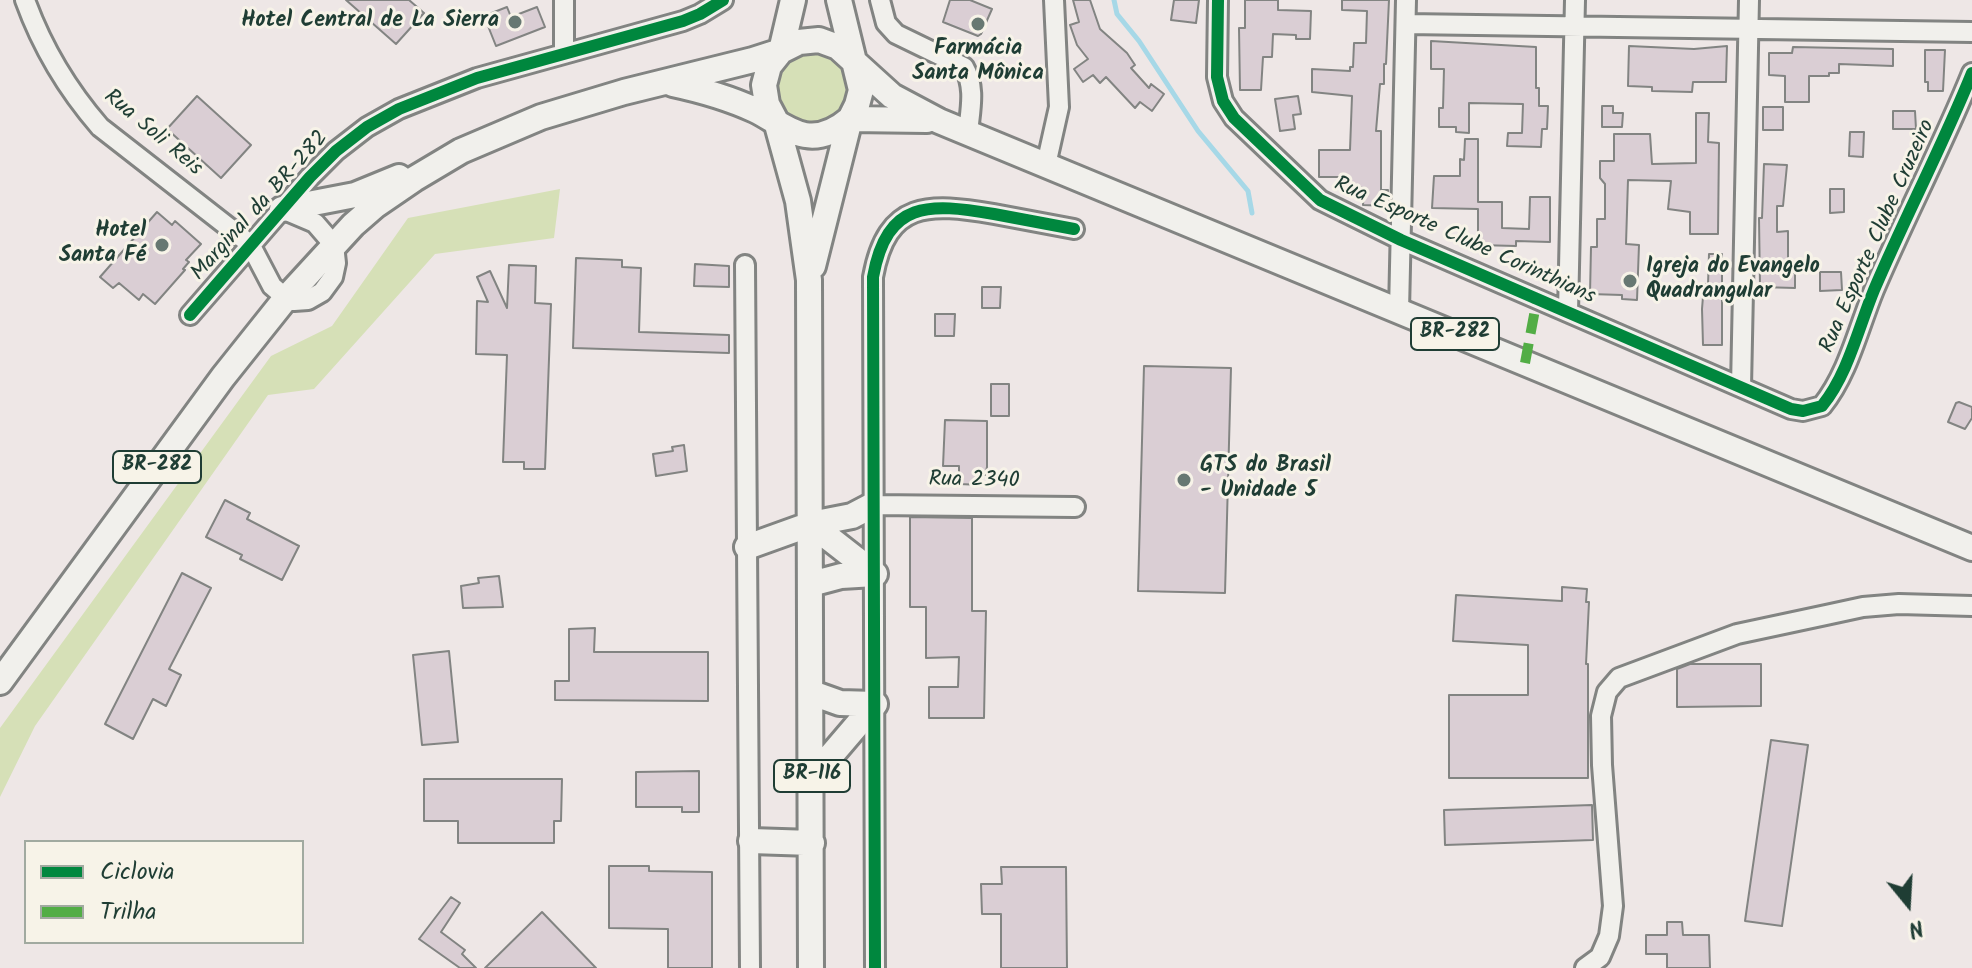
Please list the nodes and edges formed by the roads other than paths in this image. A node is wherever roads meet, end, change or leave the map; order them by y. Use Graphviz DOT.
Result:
graph roads {
  1 [pos="25,0"];
  2 [pos="564,0"];
  3 [pos="723,0"];
  4 [pos="793,0"];
  5 [pos="839,0"];
  6 [pos="880,0"];
  7 [pos="1054,0"];
  8 [pos="1218,0"];
  9 [pos="1406,0"];
  10 [pos="1575,0"];
  11 [pos="1749,0"];
  12 [pos="1406,24"];
  13 [pos="1575,26"];
  14 [pos="1749,29"];
  15 [pos="1972,32"];
  16 [pos="781,51"];
  17 [pos="564,53"];
  18 [pos="852,61"];
  19 [pos="1972,73"];
  20 [pos="666,82"];
  21 [pos="850,119"];
  22 [pos="776,121"];
  23 [pos="939,121"];
  24 [pos="968,133"];
  25 [pos="461,151"];
  26 [pos="1046,165"];
  27 [pos="282,209"];
  28 [pos="1074,229"];
  29 [pos="1401,240"];
  30 [pos="250,244"];
  31 [pos="334,245"];
  32 [pos="745,265"];
  33 [pos="809,280"];
  34 [pos="297,299"];
  35 [pos="1399,311"];
  36 [pos="1568,312"];
  37 [pos="190,315"];
  38 [pos="1741,387"];
  39 [pos="1813,410"];
  40 [pos="873,505"];
  41 [pos="1075,507"];
  42 [pos="811,524"];
  43 [pos="747,547"];
  44 [pos="1972,548"];
  45 [pos="875,574"];
  46 [pos="811,584"];
  47 [pos="1972,606"];
  48 [pos="0,682"];
  49 [pos="812,693"];
  50 [pos="875,704"];
  51 [pos="812,785"];
  52 [pos="751,841"];
  53 [pos="812,843"];
  54 [pos="750,968"];
  55 [pos="811,968"];
  56 [pos="875,968"];
  57 [pos="1585,968"];
  1 -- 30 [label="street, Rua Soli Reis"];
  2 -- 17 [label="street"];
  3 -- 17 [label="street, Marginal da BR-282"];
  4 -- 16 [label="highway, BR-116"];
  5 -- 18 [label="highway, BR-116"];
  6 -- 24 [label="street"];
  7 -- 26 [label="street"];
  8 -- 29 [label="street, Rua Esporte Clube Corinthians"];
  9 -- 12 [label="street"];
  10 -- 13 [label="street"];
  11 -- 14 [label="street"];
  12 -- 13 [label="street"];
  12 -- 29 [label="street"];
  13 -- 14 [label="street"];
  13 -- 36 [label="street"];
  14 -- 15 [label="street"];
  14 -- 38 [label="street"];
  16 -- 18 [label="highway, BR-282"];
  16 -- 20 [label="highway, BR-282"];
  16 -- 22 [label="highway, BR-116"];
  17 -- 27 [label="street, Marginal da BR-282"];
  18 -- 21 [label="highway, BR-116"];
  18 -- 23 [label="highway, BR-282"];
  19 -- 39 [label="street, Rua Esporte Clube Cruzeiro"];
  20 -- 22 [label="highway, BR-282"];
  20 -- 25 [label="highway, BR-282"];
  21 -- 22 [label="highway, BR-282"];
  21 -- 23 [label="highway, BR-282"];
  21 -- 33 [label="highway, BR-116"];
  22 -- 33 [label="highway, BR-116"];
  23 -- 24 [label="highway, BR-282"];
  24 -- 26 [label="highway, BR-282"];
  25 -- 27 [label="highway"];
  25 -- 31 [label="highway, BR-282"];
  26 -- 35 [label="highway, BR-282"];
  27 -- 30 [label="street, Marginal da BR-282"];
  27 -- 31 [label="street"];
  28 -- 40 [label="street"];
  29 -- 35 [label="street"];
  29 -- 36 [label="street, Rua Esporte Clube Corinthians"];
  30 -- 34 [label="street"];
  30 -- 37 [label="street, Marginal da BR-282"];
  31 -- 34 [label="highway, BR-282"];
  32 -- 43 [label="street"];
  33 -- 42 [label="highway, BR-116"];
  34 -- 48 [label="highway, BR-282"];
  35 -- 44 [label="highway, BR-282"];
  36 -- 38 [label="street, Rua Esporte Clube Corinthians"];
  38 -- 39 [label="street, Rua Esporte Clube Corinthians"];
  40 -- 41 [label="street, Rua 2340"];
  40 -- 42 [label="highway"];
  40 -- 45 [label="street"];
  42 -- 43 [label="highway"];
  42 -- 45 [label="highway"];
  42 -- 46 [label="highway, BR-116"];
  43 -- 52 [label="street"];
  45 -- 46 [label="highway"];
  45 -- 50 [label="street"];
  46 -- 49 [label="highway, BR-116"];
  47 -- 57 [label="street"];
  49 -- 50 [label="highway"];
  49 -- 51 [label="highway, BR-116"];
  50 -- 51 [label="highway"];
  50 -- 56 [label="street"];
  51 -- 53 [label="highway, BR-116"];
  52 -- 53 [label="highway"];
  52 -- 54 [label="street"];
  53 -- 55 [label="highway, BR-116"];
}
